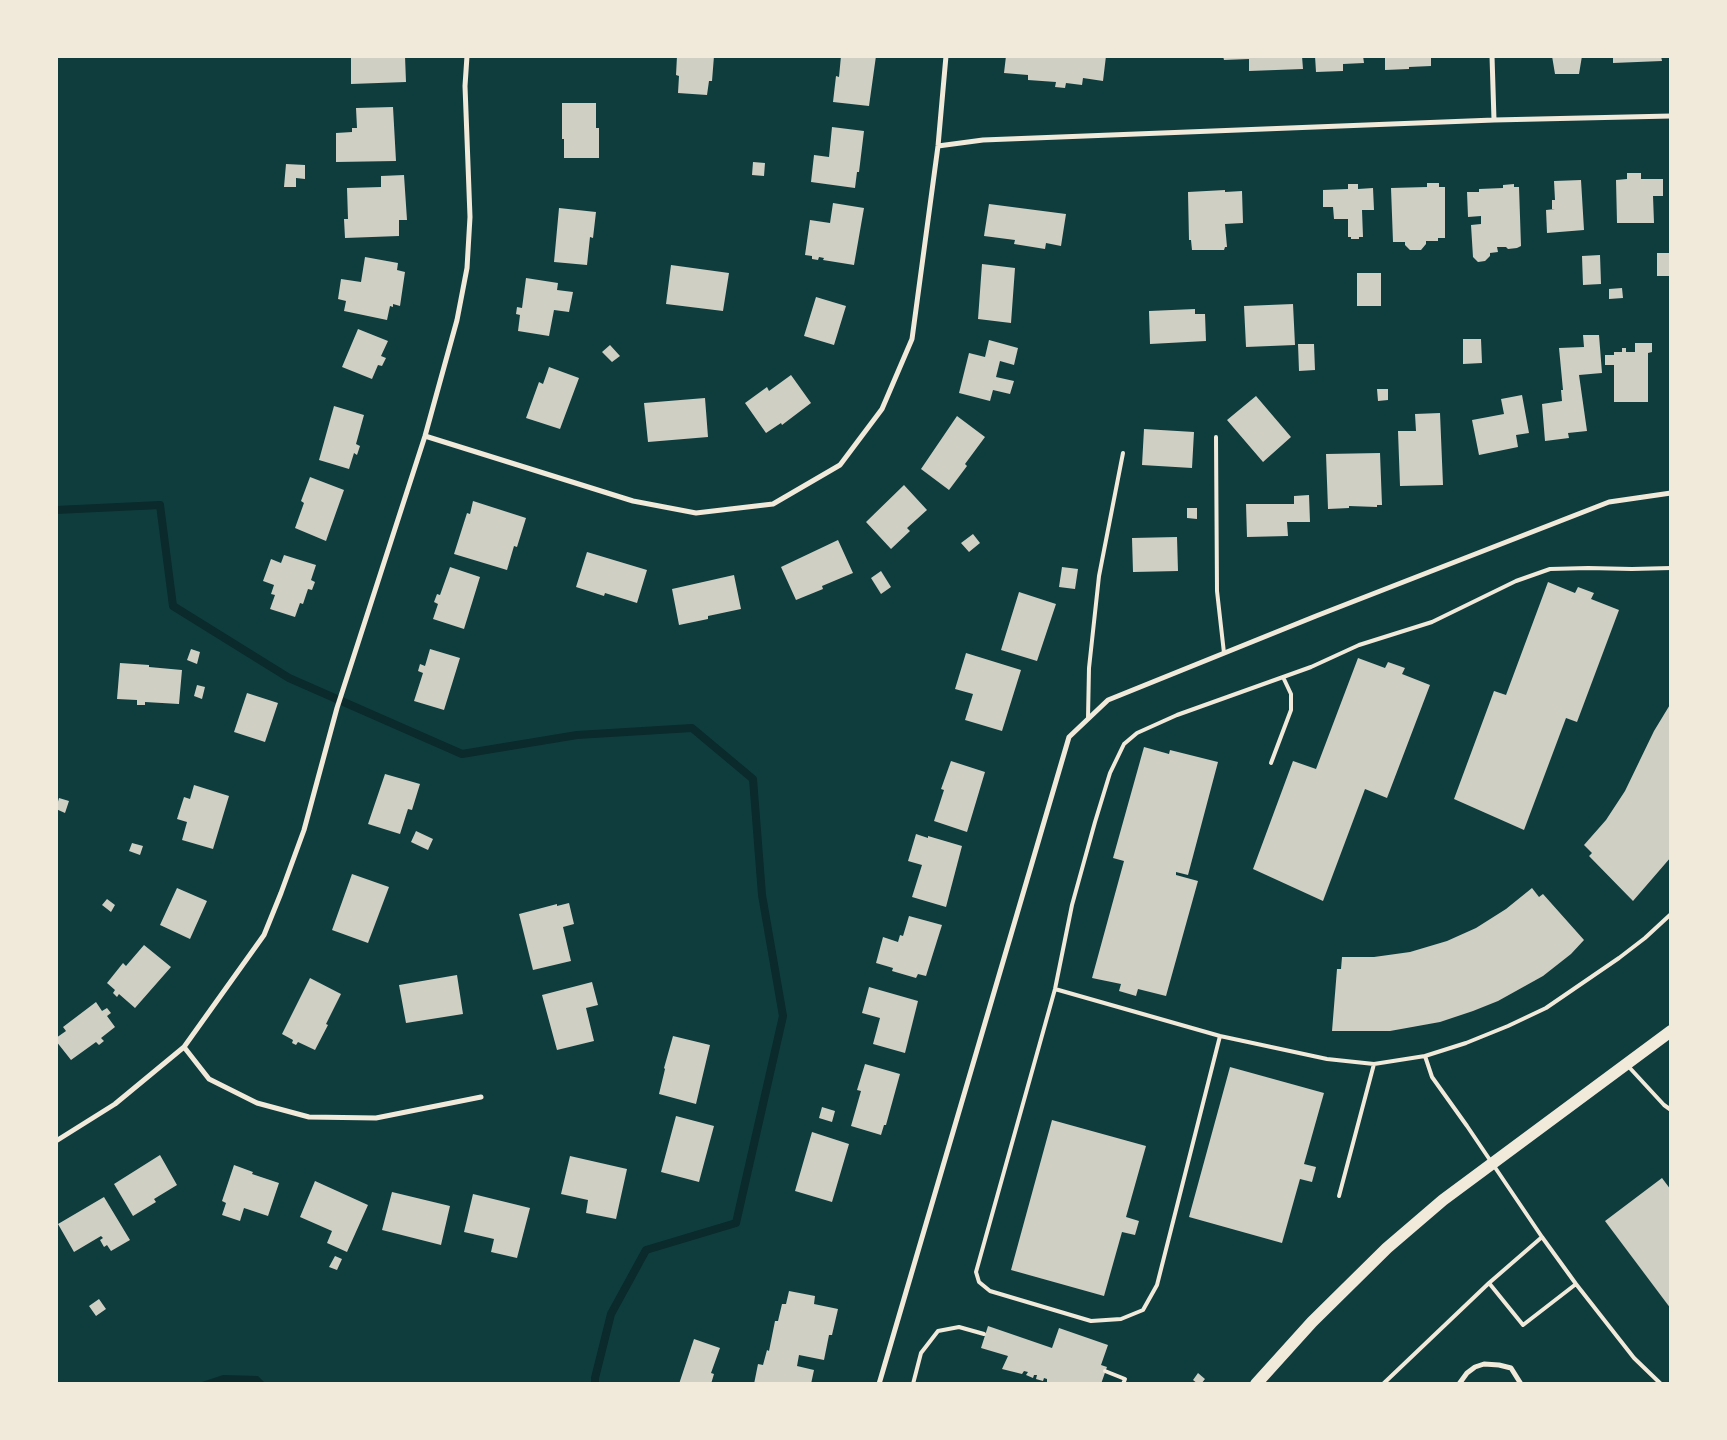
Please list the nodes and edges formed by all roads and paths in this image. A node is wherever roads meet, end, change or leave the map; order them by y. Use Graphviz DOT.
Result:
graph roads {
  1 [pos="467,56"];
  2 [pos="946,56"];
  3 [pos="1492,56"];
  4 [pos="1671,116"];
  5 [pos="1494,120"];
  6 [pos="938,146"];
  7 [pos="425,436"];
  8 [pos="1216,437"];
  9 [pos="1123,453"];
  10 [pos="1671,493"];
  11 [pos="1671,568"];
  12 [pos="1224,653"];
  13 [pos="1283,677"];
  14 [pos="1088,718"];
  15 [pos="1271,763"];
  16 [pos="1671,914"];
  17 [pos="1055,990"];
  18 [pos="1671,1031"];
  19 [pos="1220,1036"];
  20 [pos="184,1047"];
  21 [pos="1425,1056"];
  22 [pos="1374,1064"];
  23 [pos="1626,1065"];
  24 [pos="481,1097"];
  25 [pos="1671,1110"];
  26 [pos="56,1141"];
  27 [pos="1491,1163"];
  28 [pos="1339,1196"];
  29 [pos="1542,1237"];
  30 [pos="1489,1283"];
  31 [pos="1576,1284"];
  32 [pos="984,1334"];
  33 [pos="1105,1371"];
  34 [pos="879,1384"];
  35 [pos="912,1384"];
  36 [pos="1123,1384"];
  37 [pos="1256,1384"];
  38 [pos="1383,1384"];
  39 [pos="1459,1384"];
  40 [pos="1521,1384"];
  41 [pos="1661,1384"];
  1 -- 7 [label="street"];
  2 -- 6 [label="street"];
  3 -- 5 [label="street"];
  4 -- 5 [label="street"];
  5 -- 6 [label="street"];
  6 -- 7 [label="street"];
  7 -- 20 [label="street"];
  8 -- 12 [label="lane"];
  9 -- 14 [label="lane"];
  10 -- 12 [label="street"];
  11 -- 13 [label="lane"];
  12 -- 14 [label="street"];
  13 -- 15 [label="lane"];
  13 -- 17 [label="lane"];
  14 -- 34 [label="street"];
  16 -- 21 [label="lane"];
  17 -- 19 [label="lane"];
  17 -- 19 [label="lane"];
  18 -- 23 [label="main road"];
  19 -- 22 [label="lane"];
  20 -- 24 [label="street"];
  20 -- 26 [label="street"];
  21 -- 22 [label="lane"];
  21 -- 27 [label="lane"];
  22 -- 28 [label="lane"];
  23 -- 25 [label="lane"];
  23 -- 27 [label="main road"];
  27 -- 29 [label="lane"];
  27 -- 37 [label="main road"];
  29 -- 30 [label="lane"];
  29 -- 31 [label="lane"];
  30 -- 31 [label="lane"];
  30 -- 38 [label="lane"];
  31 -- 41 [label="lane"];
  32 -- 35 [label="lane"];
  33 -- 36 [label="lane"];
  39 -- 40 [label="street"];
}
